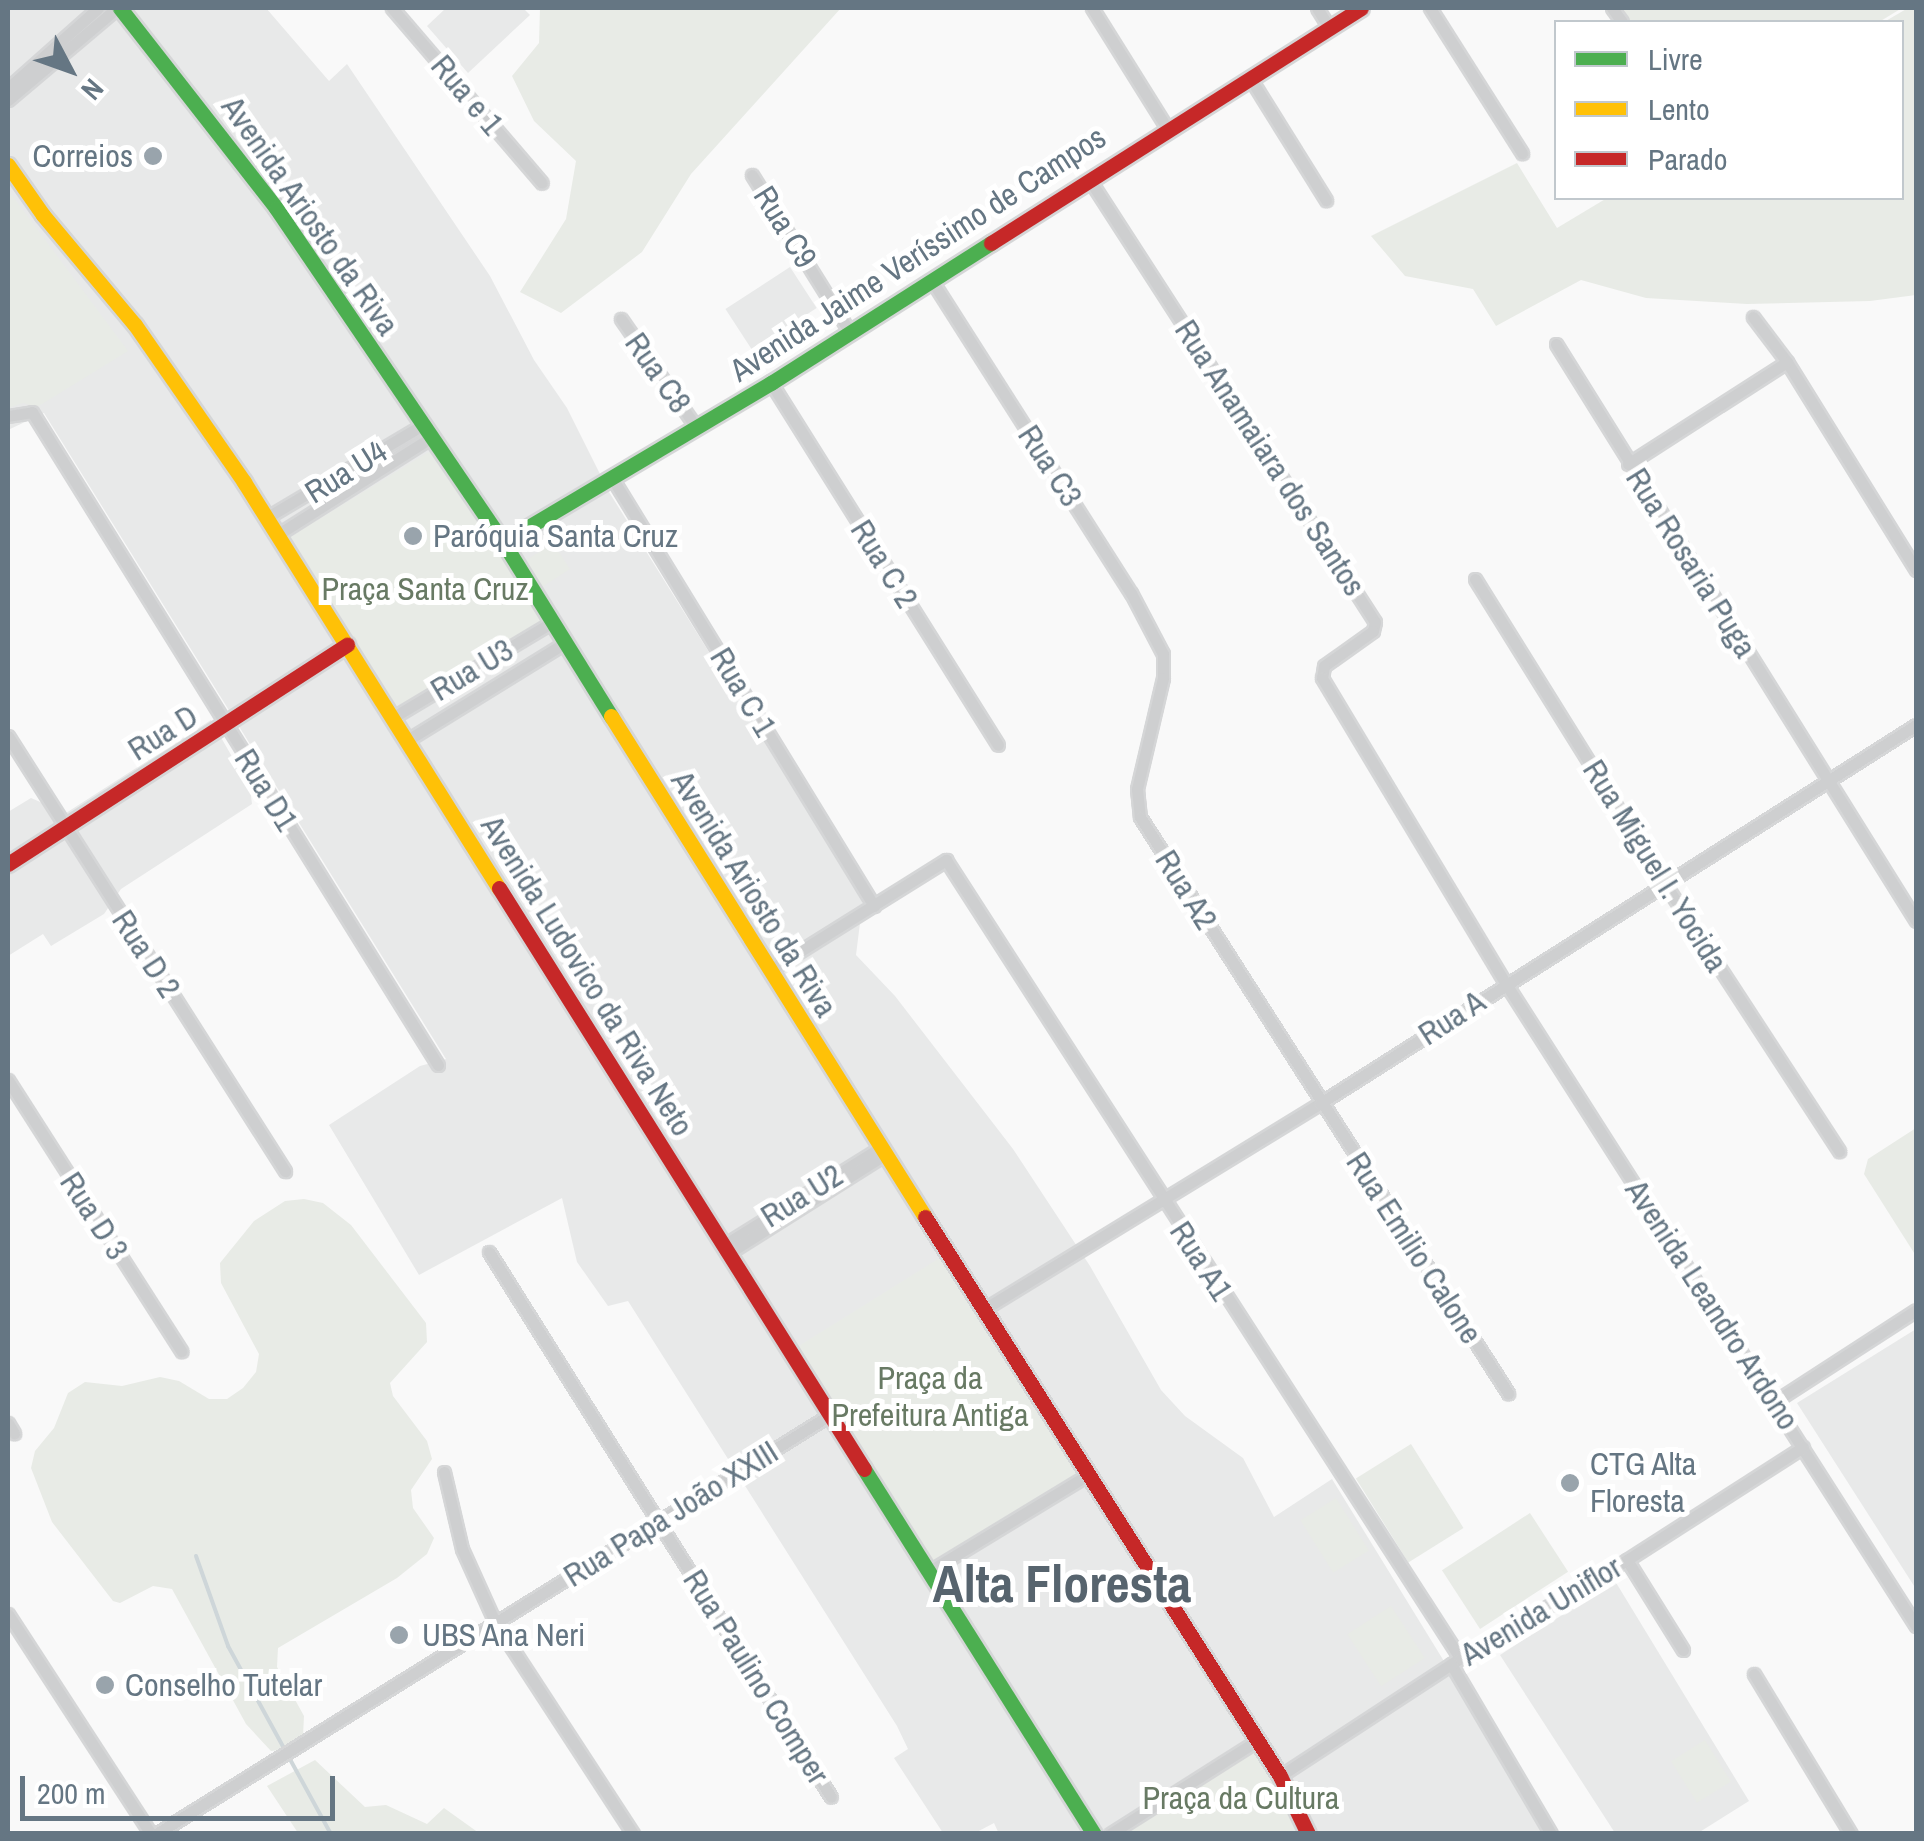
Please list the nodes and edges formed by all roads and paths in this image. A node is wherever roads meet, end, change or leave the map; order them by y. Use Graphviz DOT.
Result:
graph roads {
  1 [pos="98,8"];
  2 [pos="118,8"];
  3 [pos="392,8"];
  4 [pos="1092,8"];
  5 [pos="1317,8"];
  6 [pos="1361,8"];
  7 [pos="1430,8"];
  8 [pos="1330,27"];
  9 [pos="1250,78"];
  10 [pos="8,88"];
  11 [pos="8,100"];
  12 [pos="1166,128"];
  13 [pos="1522,152"];
  14 [pos="8,165"];
  15 [pos="752,175"];
  16 [pos="1089,179"];
  17 [pos="542,184"];
  18 [pos="1326,200"];
  19 [pos="932,281"];
  20 [pos="1753,317"];
  21 [pos="620,319"];
  22 [pos="849,331"];
  23 [pos="1556,344"];
  24 [pos="1787,362"];
  25 [pos="771,383"];
  26 [pos="8,416"];
  27 [pos="696,428"];
  28 [pos="428,430"];
  29 [pos="1628,464"];
  30 [pos="350,470"];
  31 [pos="612,478"];
  32 [pos="356,484"];
  33 [pos="266,518"];
  34 [pos="277,534"];
  35 [pos="503,542"];
  36 [pos="1916,570"];
  37 [pos="1475,579"];
  38 [pos="550,622"];
  39 [pos="563,644"];
  40 [pos="347,645"];
  41 [pos="1163,654"];
  42 [pos="392,718"];
  43 [pos="225,726"];
  44 [pos="1916,726"];
  45 [pos="8,736"];
  46 [pos="406,741"];
  47 [pos="998,745"];
  48 [pos="1827,780"];
  49 [pos="64,828"];
  50 [pos="8,864"];
  51 [pos="1665,884"];
  52 [pos="874,906"];
  53 [pos="1916,922"];
  54 [pos="770,970"];
  55 [pos="1506,984"];
  56 [pos="438,1065"];
  57 [pos="8,1080"];
  58 [pos="1320,1104"];
  59 [pos="1839,1150"];
  60 [pos="882,1152"];
  61 [pos="285,1171"];
  62 [pos="1161,1200"];
  63 [pos="726,1249"];
  64 [pos="489,1252"];
  65 [pos="986,1308"];
  66 [pos="1916,1310"];
  67 [pos="182,1351"];
  68 [pos="1508,1393"];
  69 [pos="1774,1402"];
  70 [pos="828,1416"];
  71 [pos="1804,1447"];
  72 [pos="444,1472"];
  73 [pos="1089,1474"];
  74 [pos="660,1523"];
  75 [pos="1627,1560"];
  76 [pos="928,1572"];
  77 [pos="8,1614"];
  78 [pos="495,1622"];
  79 [pos="1916,1626"];
  80 [pos="1683,1650"];
  81 [pos="1456,1661"];
  82 [pos="1754,1674"];
  83 [pos="1255,1742"];
  84 [pos="1280,1776"];
  85 [pos="831,1797"];
  86 [pos="154,1834"];
  87 [pos="633,1834"];
  88 [pos="1094,1834"];
  89 [pos="1110,1834"];
  90 [pos="1308,1834"];
  91 [pos="1552,1834"];
  92 [pos="1851,1834"];
  1 -- 10 [label="street"];
  2 -- 11 [label="street"];
  2 -- 28 [label="street, Avenida Ariosto da Riva"];
  3 -- 17 [label="street, Rua e 1"];
  4 -- 12 [label="street"];
  5 -- 8 [label="street"];
  6 -- 8 [label="street, Avenida Jaime Veríssimo de Campos"];
  7 -- 13 [label="street"];
  8 -- 9 [label="street, Avenida Jaime Veríssimo de Campos"];
  9 -- 12 [label="street, Avenida Jaime Veríssimo de Campos"];
  9 -- 18 [label="street"];
  12 -- 16 [label="street, Avenida Jaime Veríssimo de Campos"];
  14 -- 33 [label="street, Avenida Ludovico da Riva Neto"];
  15 -- 22 [label="street, Rua C9"];
  16 -- 19 [label="street, Avenida Jaime Veríssimo de Campos"];
  16 -- 55 [label="street, Rua Anamaiara dos Santos"];
  19 -- 22 [label="street, Avenida Jaime Veríssimo de Campos"];
  19 -- 41 [label="street, Rua C3"];
  20 -- 24 [label="street"];
  21 -- 27 [label="street, Rua C8"];
  22 -- 25 [label="street, Avenida Jaime Veríssimo de Campos"];
  23 -- 29 [label="street, Rua Rosaria Puga"];
  24 -- 29 [label="street"];
  24 -- 36 [label="street"];
  25 -- 27 [label="street, Avenida Jaime Veríssimo de Campos"];
  25 -- 47 [label="street, Rua C 2"];
  26 -- 43 [label="street, Rua D1"];
  27 -- 31 [label="street, Avenida Jaime Veríssimo de Campos"];
  28 -- 30 [label="street, Rua U4"];
  28 -- 32 [label="street, Rua U4"];
  28 -- 35 [label="street, Avenida Ariosto da Riva"];
  29 -- 48 [label="street, Rua Rosaria Puga"];
  30 -- 32 [label="street"];
  30 -- 33 [label="street, Rua U4"];
  31 -- 35 [label="street, Avenida Jaime Veríssimo de Campos"];
  31 -- 52 [label="street, Rua C 1"];
  32 -- 34 [label="street, Rua U4"];
  33 -- 34 [label="street, Avenida Ludovico da Riva Neto"];
  34 -- 40 [label="street, Avenida Ludovico da Riva Neto"];
  35 -- 38 [label="street, Avenida Ariosto da Riva"];
  37 -- 51 [label="street, Rua Miguel I. Yocida"];
  38 -- 39 [label="street, Avenida Ariosto da Riva"];
  38 -- 42 [label="street, Rua U3"];
  39 -- 46 [label="street, Rua U3"];
  39 -- 54 [label="street, Avenida Ariosto da Riva"];
  40 -- 42 [label="street, Avenida Ludovico da Riva Neto"];
  40 -- 43 [label="street, Rua D"];
  41 -- 58 [label="street, Rua A2"];
  42 -- 46 [label="street, Avenida Ludovico da Riva Neto"];
  43 -- 49 [label="street, Rua D"];
  43 -- 56 [label="street, Rua D1"];
  44 -- 48 [label="street, Rua A"];
  45 -- 49 [label="street, Rua D 2"];
  46 -- 63 [label="street, Avenida Ludovico da Riva Neto"];
  48 -- 51 [label="street, Rua A"];
  48 -- 53 [label="street, Rua Rosaria Puga"];
  49 -- 50 [label="street, Rua D"];
  49 -- 61 [label="street, Rua D 2"];
  51 -- 55 [label="street, Rua A"];
  51 -- 59 [label="street, Rua Miguel I. Yocida"];
  52 -- 54 [label="street"];
  52 -- 62 [label="street, Rua A1"];
  54 -- 60 [label="street, Avenida Ariosto da Riva"];
  55 -- 58 [label="street, Rua A"];
  55 -- 69 [label="street, Avenida Leandro Ardono"];
  57 -- 67 [label="street, Rua D 3"];
  58 -- 62 [label="street, Rua A"];
  58 -- 68 [label="street, Rua Emilio Calone"];
  60 -- 63 [label="street, Rua U2"];
  60 -- 65 [label="street, Avenida Ariosto da Riva"];
  62 -- 65 [label="street, Rua A"];
  62 -- 81 [label="street, Rua A1"];
  63 -- 70 [label="street, Avenida Ludovico da Riva Neto"];
  64 -- 74 [label="street, Rua Paulino Comper"];
  65 -- 73 [label="street, Avenida Ariosto da Riva"];
  66 -- 69 [label="street"];
  69 -- 71 [label="street, Avenida Leandro Ardono"];
  70 -- 74 [label="street, Rua Papa João XXIII"];
  70 -- 76 [label="street, Avenida Ludovico da Riva Neto"];
  71 -- 75 [label="street, Avenida Uniflor"];
  71 -- 79 [label="street, Avenida Leandro Ardono"];
  72 -- 78 [label="street"];
  73 -- 76 [label="street"];
  73 -- 83 [label="street, Avenida Ariosto da Riva"];
  74 -- 78 [label="street, Rua Papa João XXIII"];
  74 -- 85 [label="street, Rua Paulino Comper"];
  75 -- 80 [label="street"];
  75 -- 81 [label="street, Avenida Uniflor"];
  76 -- 88 [label="street, Avenida Ludovico da Riva Neto"];
  77 -- 86 [label="street"];
  78 -- 86 [label="street, Rua Papa João XXIII"];
  78 -- 87 [label="street"];
  81 -- 84 [label="street, Avenida Uniflor"];
  81 -- 91 [label="street, Rua A1"];
  82 -- 92 [label="street"];
  83 -- 84 [label="street, Avenida Ariosto da Riva"];
  83 -- 89 [label="street"];
  84 -- 90 [label="street, Avenida Ariosto da Riva"];
}
